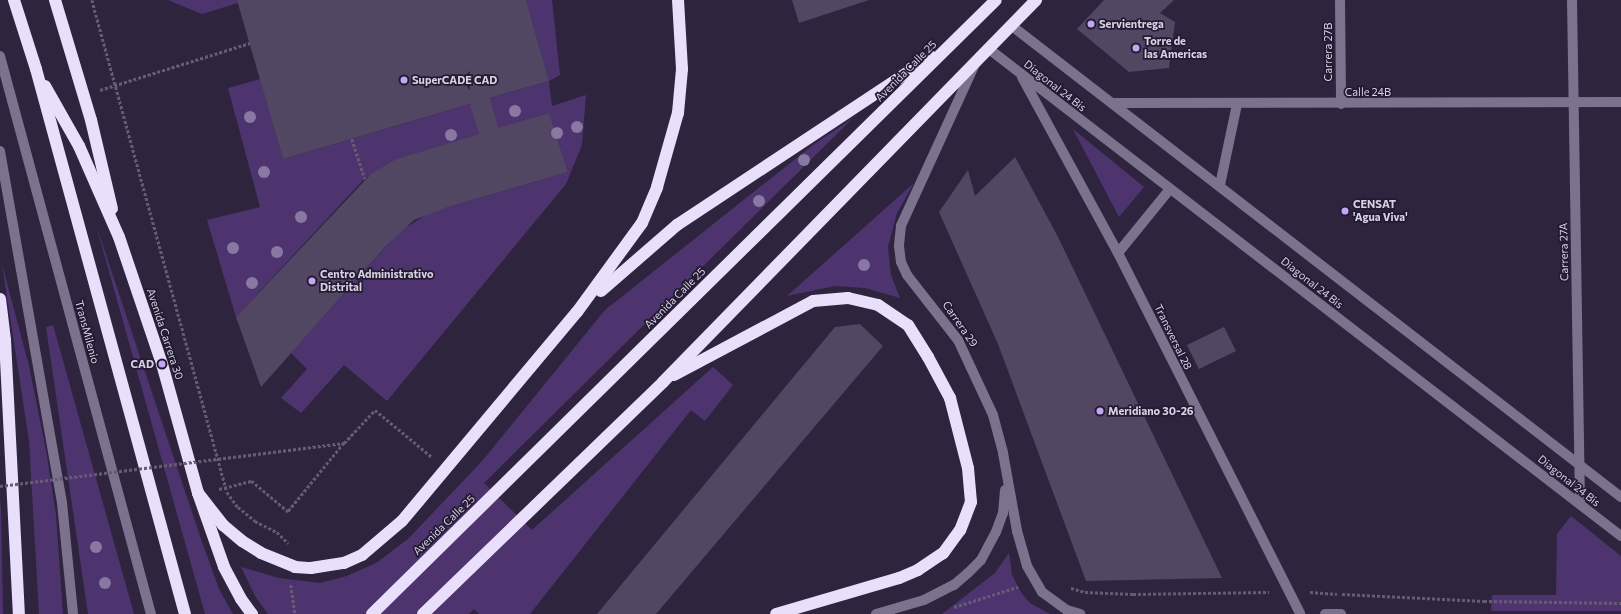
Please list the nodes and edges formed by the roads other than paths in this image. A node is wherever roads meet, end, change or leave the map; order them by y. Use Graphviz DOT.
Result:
graph roads {
  1 [pos="14,0"];
  2 [pos="55,0"];
  3 [pos="678,0"];
  4 [pos="996,0"];
  5 [pos="1036,0"];
  6 [pos="1340,0"];
  7 [pos="1572,0"];
  8 [pos="1012,26"];
  9 [pos="954,42"];
  10 [pos="989,49"];
  11 [pos="0,56"];
  12 [pos="976,63"];
  13 [pos="36,69"];
  14 [pos="1020,73"];
  15 [pos="1574,102"];
  16 [pos="1621,102"];
  17 [pos="1114,103"];
  18 [pos="1237,104"];
  19 [pos="1341,104"];
  20 [pos="0,151"];
  21 [pos="1220,185"];
  22 [pos="1170,189"];
  23 [pos="119,237"];
  24 [pos="1118,253"];
  25 [pos="0,299"];
  26 [pos="577,312"];
  27 [pos="663,382"];
  28 [pos="1003,453"];
  29 [pos="1579,464"];
  30 [pos="198,493"];
  31 [pos="1621,497"];
  32 [pos="1580,504"];
  33 [pos="1621,536"];
  34 [pos="19,614"];
  35 [pos="73,614"];
  36 [pos="151,614"];
  37 [pos="185,614"];
  38 [pos="252,614"];
  39 [pos="372,614"];
  40 [pos="423,614"];
  41 [pos="776,614"];
  42 [pos="876,614"];
  43 [pos="1080,614"];
  44 [pos="1300,614"];
  45 [pos="1325,614"];
  46 [pos="1341,614"];
  1 -- 13 [label="highway, Avenida Carrera 30"];
  2 -- 23 [label="highway"];
  3 -- 26 [label="highway"];
  4 -- 9 [label="highway, Avenida Calle 25"];
  5 -- 8 [label="highway"];
  6 -- 19 [label="street, Carrera 27B"];
  7 -- 15 [label="street, Carrera 27A"];
  8 -- 10 [label="highway"];
  8 -- 17 [label="street, Diagonal 24 Bis"];
  9 -- 26 [label="highway"];
  9 -- 39 [label="highway, Avenida Calle 25"];
  10 -- 12 [label="highway"];
  10 -- 14 [label="street, Diagonal 24 Bis"];
  11 -- 36 [label="street, TransMilenio"];
  12 -- 27 [label="highway"];
  12 -- 28 [label="street, Carrera 29"];
  13 -- 23 [label="highway, Avenida Carrera 30"];
  13 -- 37 [label="highway, Avenida Carrera 30"];
  14 -- 22 [label="street, Diagonal 24 Bis"];
  14 -- 24 [label="street, Transversal 28"];
  15 -- 16 [label="street, Calle 24B"];
  15 -- 19 [label="street, Calle 24B"];
  15 -- 29 [label="street, Carrera 27A"];
  17 -- 18 [label="street, Calle 24B"];
  17 -- 21 [label="street, Diagonal 24 Bis"];
  18 -- 19 [label="street, Calle 24B"];
  18 -- 21 [label="street"];
  20 -- 35 [label="street"];
  21 -- 29 [label="street, Diagonal 24 Bis"];
  22 -- 24 [label="street"];
  22 -- 32 [label="street, Diagonal 24 Bis"];
  23 -- 30 [label="highway, Avenida Carrera 30"];
  24 -- 44 [label="street, Transversal 28"];
  25 -- 34 [label="highway"];
  26 -- 30 [label="highway"];
  27 -- 40 [label="highway"];
  27 -- 41 [label="highway"];
  28 -- 42 [label="street"];
  28 -- 43 [label="street, Carrera 29"];
  29 -- 31 [label="street, Diagonal 24 Bis"];
  29 -- 32 [label="street, Carrera 27A"];
  30 -- 38 [label="highway, Avenida Carrera 30"];
  32 -- 33 [label="street, Diagonal 24 Bis"];
  45 -- 46 [label="street"];
}
